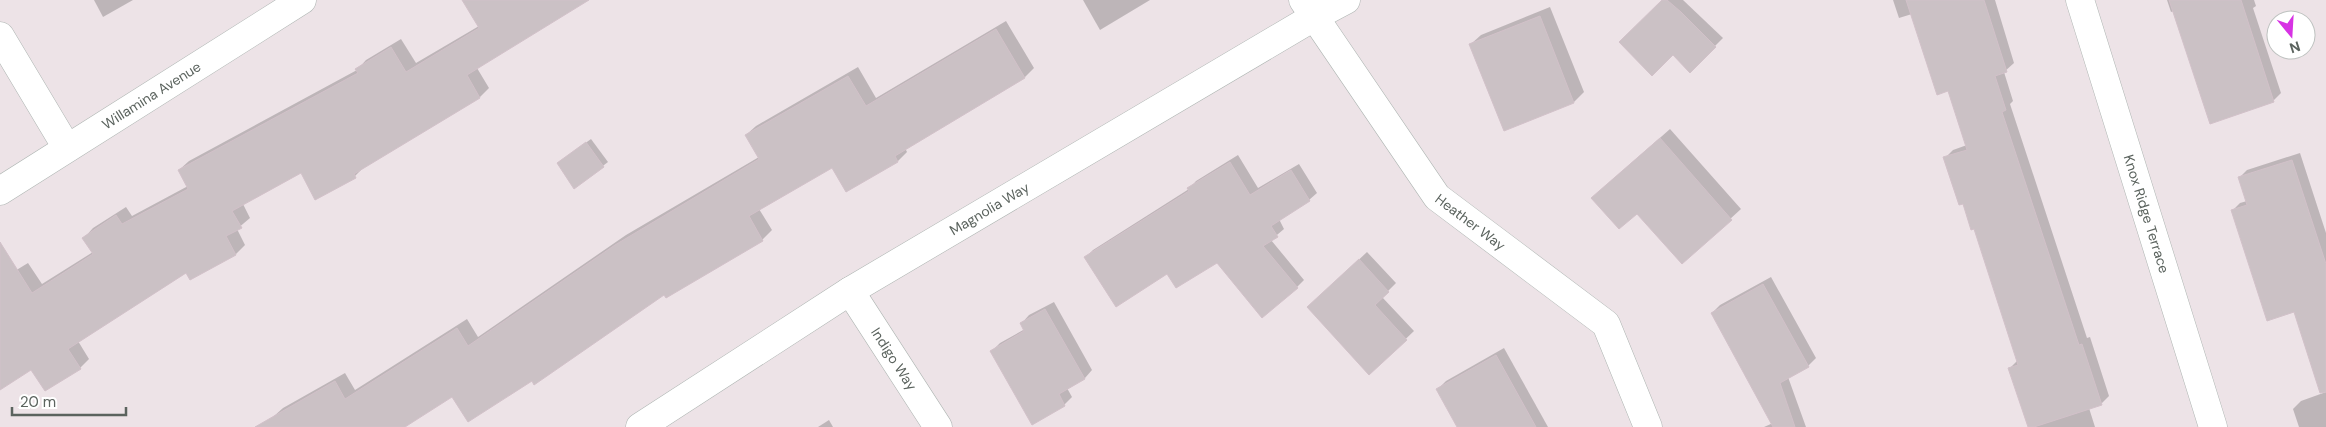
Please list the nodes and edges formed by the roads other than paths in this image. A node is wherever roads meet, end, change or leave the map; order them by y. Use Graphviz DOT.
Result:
graph roads {
  1 [pos="302,0"];
  2 [pos="1346,0"];
  3 [pos="2080,0"];
  4 [pos="1308,8"];
  5 [pos="0,36"];
  6 [pos="67,148"];
  7 [pos="0,191"];
  8 [pos="850,291"];
  9 [pos="640,427"];
  10 [pos="938,427"];
  11 [pos="1648,427"];
  12 [pos="2213,427"];
  1 -- 6 [label="street, Willamina Avenue"];
  2 -- 4 [label="street, Magnolia Way"];
  3 -- 12 [label="street, Knox Ridge Terrace"];
  4 -- 8 [label="street, Magnolia Way"];
  4 -- 11 [label="street, Heather Way"];
  5 -- 6 [label="street"];
  6 -- 7 [label="street, Willamina Avenue"];
  8 -- 9 [label="street, Magnolia Way"];
  8 -- 10 [label="street, Indigo Way"];
}
